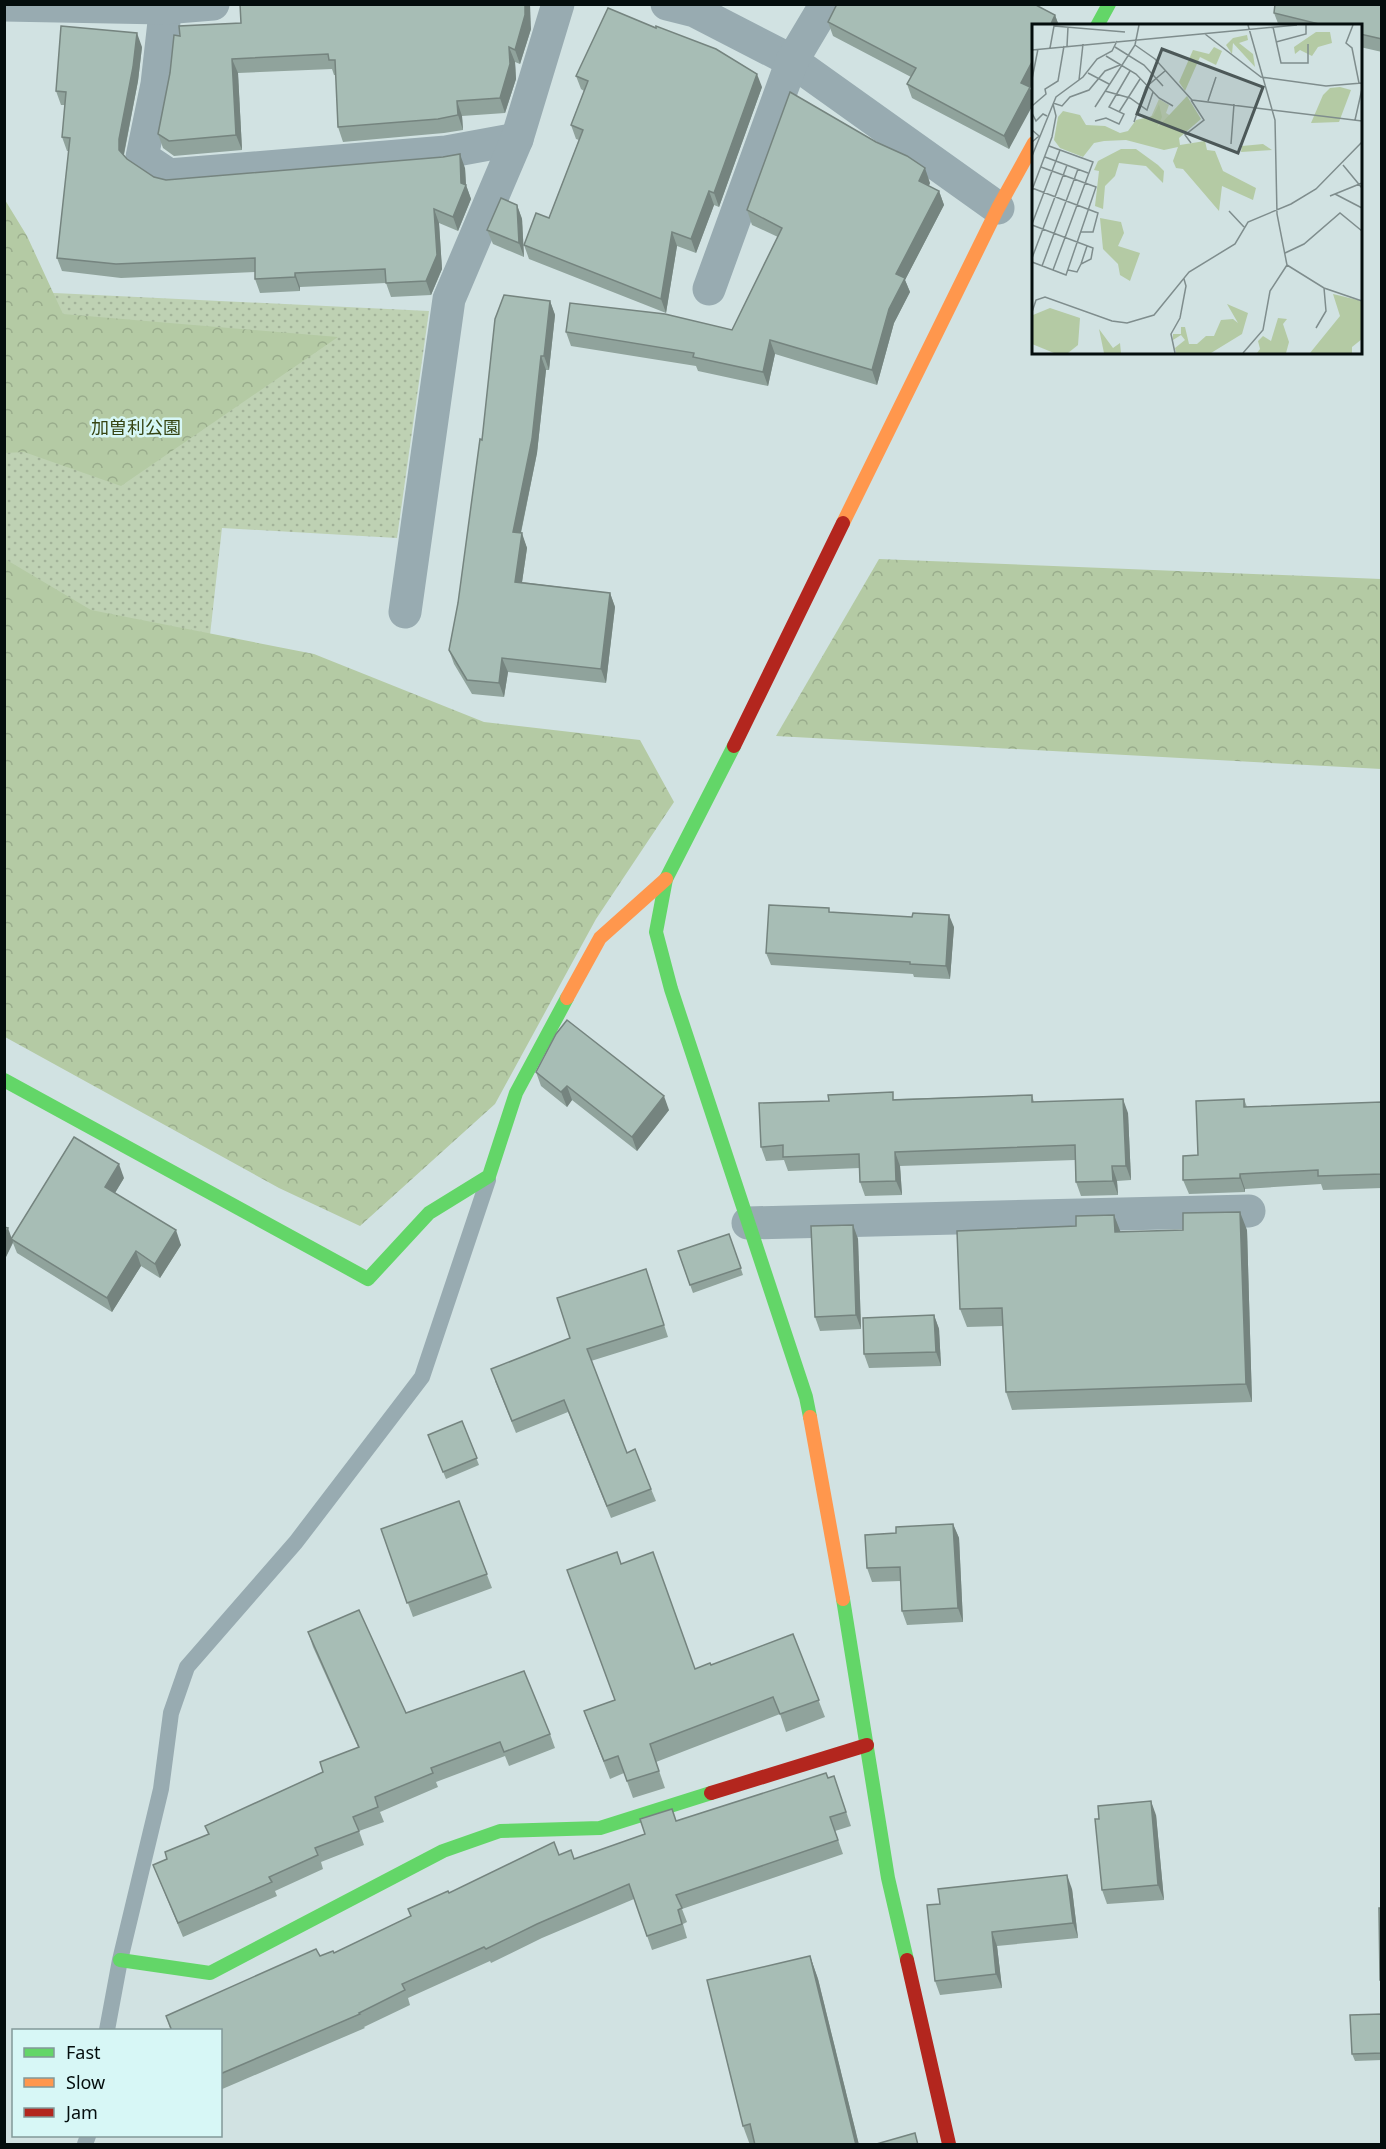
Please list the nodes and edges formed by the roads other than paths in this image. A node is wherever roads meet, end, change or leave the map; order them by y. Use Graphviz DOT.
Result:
graph roads {
  1 [pos="213,4"];
  2 [pos="558,4"];
  3 [pos="667,4"];
  4 [pos="826,4"];
  5 [pos="1109,4"];
  6 [pos="4,5"];
  7 [pos="165,6"];
  8 [pos="1098,24"];
  9 [pos="792,61"];
  10 [pos="517,139"];
  11 [pos="1032,147"];
  12 [pos="998,208"];
  13 [pos="709,289"];
  14 [pos="405,612"];
  15 [pos="666,879"];
  16 [pos="4,1080"];
  17 [pos="489,1176"];
  18 [pos="1249,1210"];
  19 [pos="748,1223"];
  20 [pos="867,1745"];
  21 [pos="120,1960"];
  22 [pos="107,2029"];
  23 [pos="949,2145"];
  1 -- 7 [label="street"];
  2 -- 10 [label="street"];
  3 -- 9 [label="street"];
  4 -- 9 [label="street"];
  5 -- 8 [label="street"];
  6 -- 7 [label="street"];
  7 -- 10 [label="street"];
  9 -- 12 [label="street"];
  9 -- 13 [label="street"];
  10 -- 14 [label="street"];
  11 -- 12 [label="street"];
  12 -- 15 [label="street"];
  15 -- 17 [label="street"];
  15 -- 19 [label="street"];
  16 -- 17 [label="street"];
  17 -- 21 [label="lane"];
  18 -- 19 [label="street"];
  19 -- 20 [label="street"];
  20 -- 21 [label="street"];
  20 -- 23 [label="street"];
  21 -- 22 [label="lane"];
}
